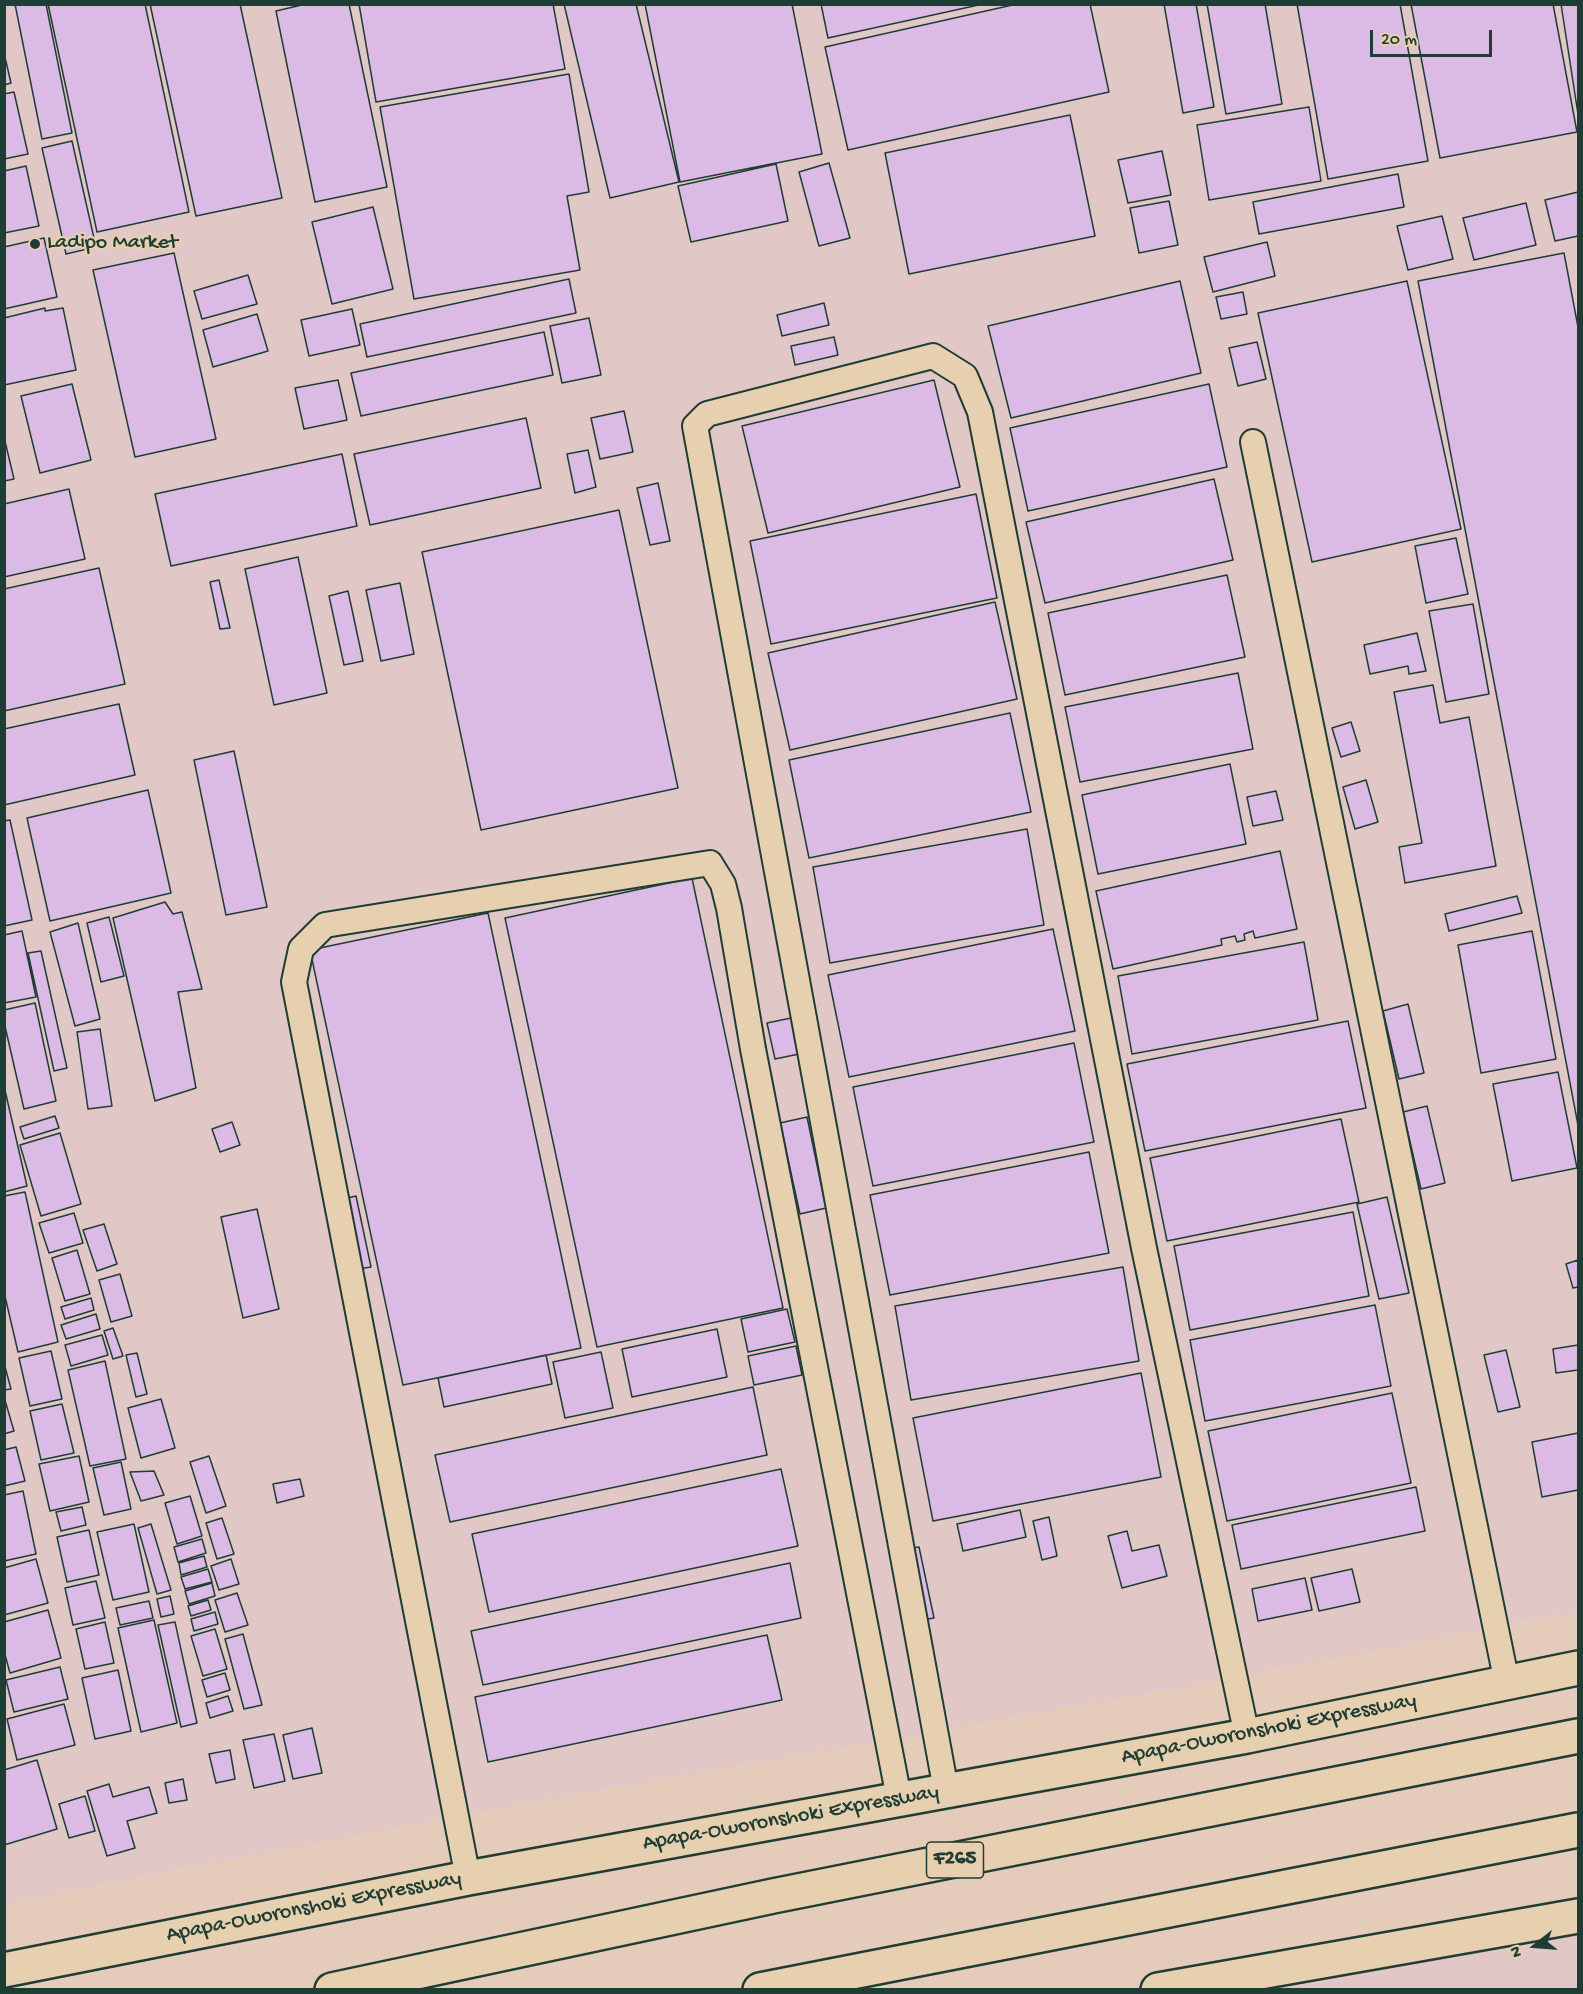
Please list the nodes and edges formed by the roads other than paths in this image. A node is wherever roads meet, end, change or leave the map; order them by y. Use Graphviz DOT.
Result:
graph roads {
  1 [pos="1253,442"];
  2 [pos="1578,1668"];
  3 [pos="1507,1683"];
  4 [pos="1247,1736"];
  5 [pos="1578,1736"];
  6 [pos="946,1790"];
  7 [pos="899,1798"];
  8 [pos="1578,1830"];
  9 [pos="468,1878"];
  10 [pos="1578,1916"];
  11 [pos="4,1970"];
  12 [pos="1270,1980"];
  13 [pos="332,1989"];
  14 [pos="760,1989"];
  15 [pos="1158,1989"];
  1 -- 3 [label="lane"];
  2 -- 3 [label="main road, Apapa-Oworonshoki Expressway"];
  3 -- 4 [label="main road, Apapa-Oworonshoki Expressway"];
  4 -- 6 [label="main road, Apapa-Oworonshoki Expressway"];
  4 -- 6 [label="lane"];
  5 -- 13 [label="main road, F265"];
  6 -- 7 [label="main road, Apapa-Oworonshoki Expressway"];
  7 -- 9 [label="main road, Apapa-Oworonshoki Expressway"];
  7 -- 9 [label="lane"];
  8 -- 14 [label="main road"];
  9 -- 11 [label="main road, Apapa-Oworonshoki Expressway"];
  10 -- 12 [label="main road"];
  12 -- 15 [label="main road"];
}
